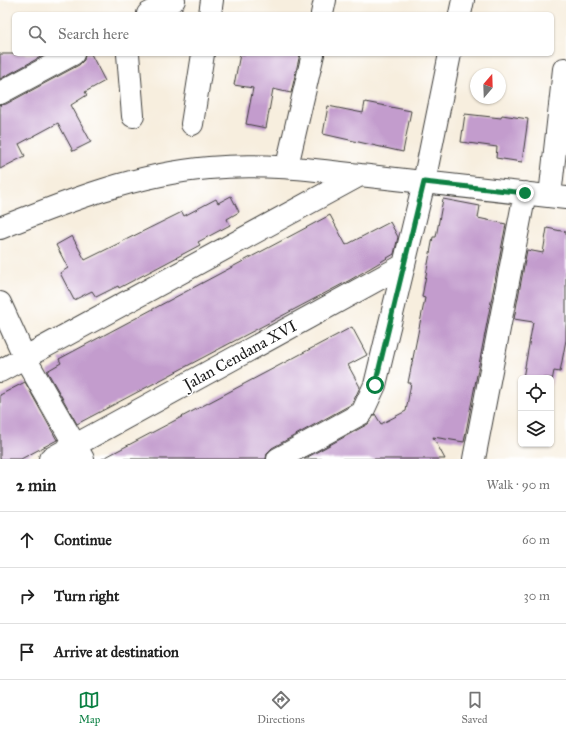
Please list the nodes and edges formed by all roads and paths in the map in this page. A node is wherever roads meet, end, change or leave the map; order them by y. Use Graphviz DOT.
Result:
graph roads {
  1 [pos="174,0"];
  2 [pos="212,0"];
  3 [pos="325,0"];
  4 [pos="463,0"];
  5 [pos="152,12"];
  6 [pos="210,12"];
  7 [pos="322,12"];
  8 [pos="460,12"];
  9 [pos="69,56"];
  10 [pos="128,56"];
  11 [pos="204,56"];
  12 [pos="313,56"];
  13 [pos="450,56"];
  14 [pos="564,69"];
  15 [pos="0,93"];
  16 [pos="133,116"];
  17 [pos="192,124"];
  18 [pos="287,166"];
  19 [pos="360,175"];
  20 [pos="424,182"];
  21 [pos="525,193"];
  22 [pos="558,197"];
  23 [pos="0,228"];
  24 [pos="404,265"];
  25 [pos="0,303"];
  26 [pos="25,358"];
  27 [pos="0,371"];
  28 [pos="79,452"];
  29 [pos="50,459"];
  30 [pos="278,459"];
  31 [pos="474,459"];
  1 -- 5 [label="street"];
  2 -- 6 [label="street"];
  3 -- 7 [label="street"];
  4 -- 8 [label="street"];
  9 -- 15 [label="street"];
  10 -- 16 [label="street"];
  11 -- 17 [label="street"];
  12 -- 18 [label="street"];
  13 -- 20 [label="street"];
  14 -- 22 [label="street"];
  18 -- 19 [label="street"];
  18 -- 23 [label="street"];
  19 -- 20 [label="street"];
  19 -- 26 [label="street"];
  20 -- 21 [label="street"];
  20 -- 24 [label="street"];
  21 -- 22 [label="street"];
  21 -- 31 [label="street"];
  24 -- 28 [label="street, Jalan Cendana XVI"];
  24 -- 30 [label="street"];
  25 -- 26 [label="street"];
  26 -- 27 [label="street"];
  26 -- 28 [label="street"];
  28 -- 29 [label="street, Jalan Cendana XVI"];
}
